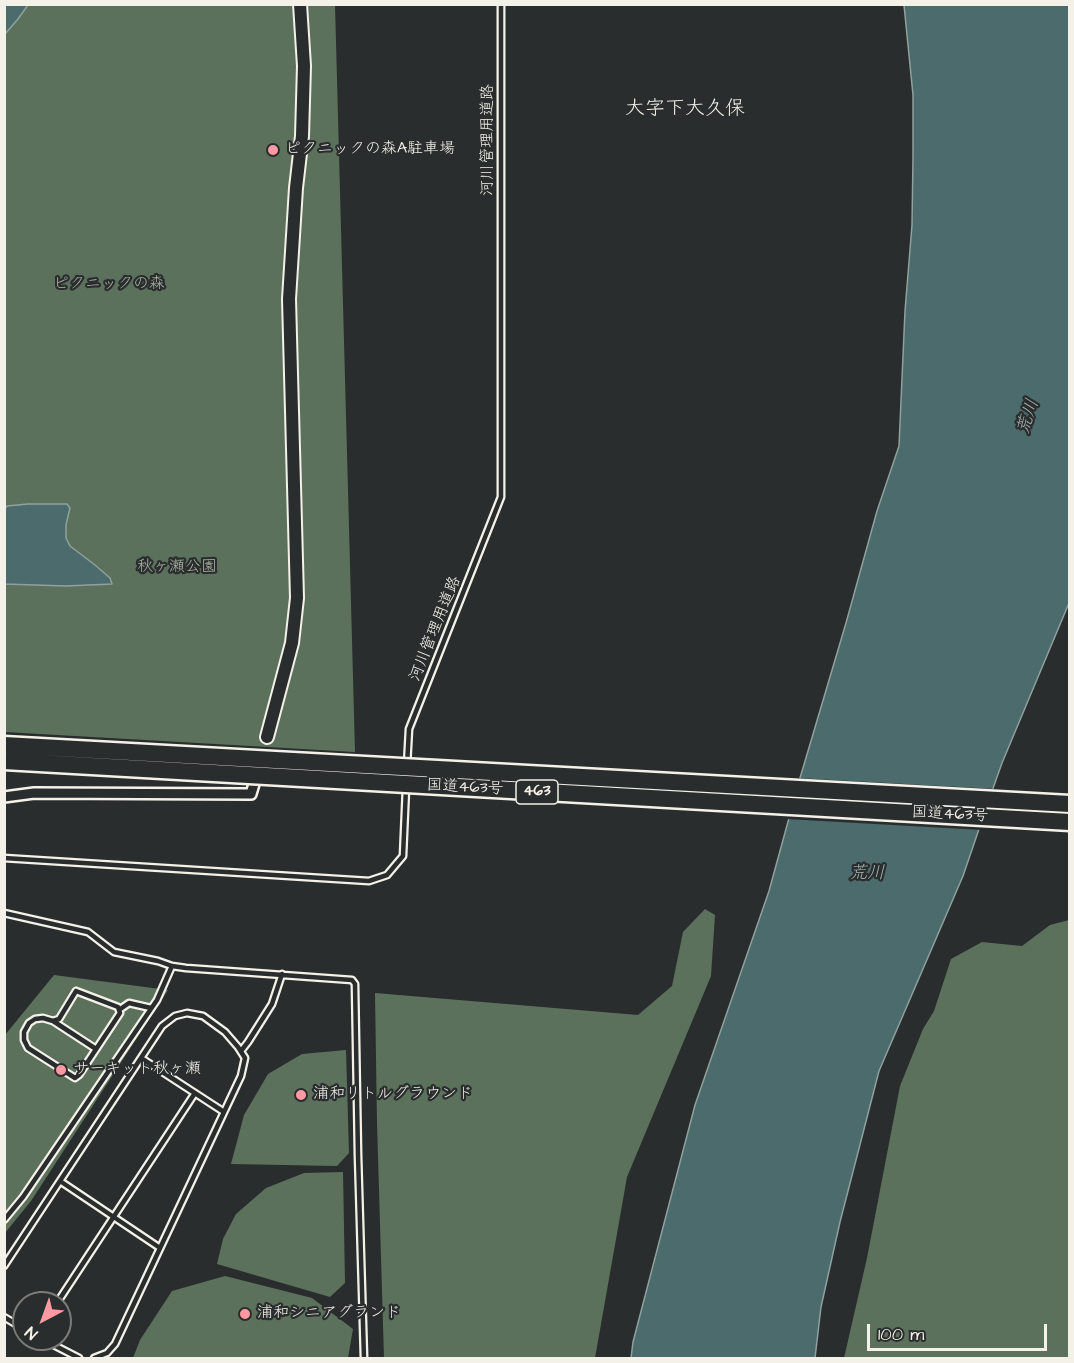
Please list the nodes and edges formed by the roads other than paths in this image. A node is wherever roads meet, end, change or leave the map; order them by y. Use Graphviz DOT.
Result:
graph roads {
  1 [pos="300,4"];
  2 [pos="501,4"];
  3 [pos="267,737"];
  4 [pos="4,745"];
  5 [pos="4,761"];
  6 [pos="4,797"];
  7 [pos="1070,804"];
  8 [pos="1070,822"];
  9 [pos="4,858"];
  10 [pos="4,913"];
  11 [pos="172,966"];
  12 [pos="282,974"];
  13 [pos="151,1008"];
  14 [pos="119,1010"];
  15 [pos="53,1021"];
  16 [pos="96,1049"];
  17 [pos="241,1051"];
  18 [pos="141,1058"];
  19 [pos="195,1093"];
  20 [pos="224,1112"];
  21 [pos="60,1181"];
  22 [pos="114,1216"];
  23 [pos="4,1220"];
  24 [pos="160,1248"];
  25 [pos="4,1266"];
  26 [pos="65,1291"];
  27 [pos="64,1351"];
  28 [pos="79,1359"];
  29 [pos="94,1359"];
  30 [pos="364,1359"];
  1 -- 3 [label="street"];
  2 -- 9 [label="lane, 河川管理用道路"];
  3 -- 6 [label="street"];
  4 -- 7 [label="highway, 国道463号 / 463, bridge"];
  5 -- 8 [label="highway, 国道463号 / 463, bridge"];
  10 -- 11 [label="lane"];
  11 -- 12 [label="lane"];
  11 -- 13 [label="lane"];
  12 -- 17 [label="lane"];
  12 -- 30 [label="lane"];
  13 -- 14 [label="lane"];
  13 -- 23 [label="lane"];
  14 -- 15 [label="lane"];
  14 -- 16 [label="lane"];
  15 -- 16 [label="lane"];
  15 -- 16 [label="lane"];
  17 -- 18 [label="lane"];
  17 -- 20 [label="lane"];
  18 -- 19 [label="lane"];
  18 -- 21 [label="lane"];
  19 -- 20 [label="lane"];
  19 -- 22 [label="lane"];
  20 -- 24 [label="lane"];
  21 -- 22 [label="lane"];
  21 -- 25 [label="lane"];
  22 -- 24 [label="lane"];
  22 -- 26 [label="lane"];
  24 -- 29 [label="lane"];
  27 -- 28 [label="lane"];
}
